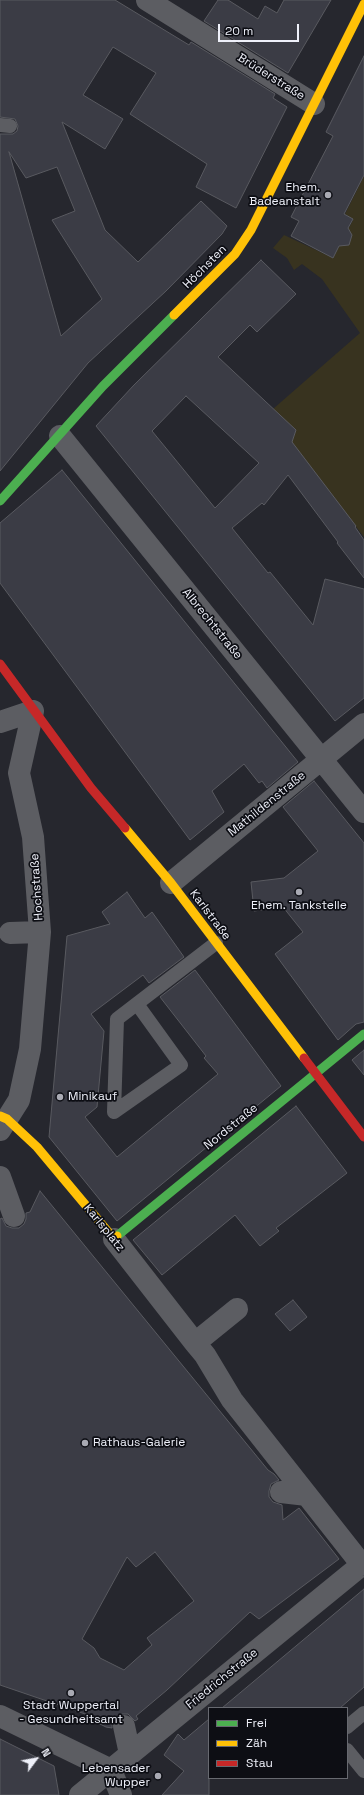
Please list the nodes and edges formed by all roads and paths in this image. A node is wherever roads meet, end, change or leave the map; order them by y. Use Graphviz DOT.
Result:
graph roads {
  1 [pos="147,0"];
  2 [pos="364,4"];
  3 [pos="314,104"];
  4 [pos="60,436"];
  5 [pos="0,501"];
  6 [pos="0,664"];
  7 [pos="33,711"];
  8 [pos="0,722"];
  9 [pos="364,724"];
  10 [pos="322,759"];
  11 [pos="364,812"];
  12 [pos="171,883"];
  13 [pos="40,932"];
  14 [pos="10,933"];
  15 [pos="216,943"];
  16 [pos="137,1004"];
  17 [pos="364,1034"];
  18 [pos="316,1073"];
  19 [pos="2,1122"];
  20 [pos="364,1137"];
  21 [pos="0,1177"];
  22 [pos="14,1216"];
  23 [pos="114,1239"];
  24 [pos="237,1309"];
  25 [pos="195,1343"];
  26 [pos="281,1492"];
  27 [pos="307,1495"];
  28 [pos="362,1569"];
  29 [pos="364,1713"];
  30 [pos="0,1716"];
  31 [pos="124,1726"];
  32 [pos="348,1726"];
  33 [pos="348,1751"];
  34 [pos="130,1754"];
  35 [pos="111,1770"];
  36 [pos="364,1771"];
  37 [pos="80,1795"];
  38 [pos="121,1795"];
  1 -- 3 [label="street, Brüderstraße"];
  2 -- 3 [label="street, Höchsten"];
  3 -- 4 [label="street, Höchsten"];
  4 -- 5 [label="street, Höchsten"];
  4 -- 10 [label="street, Albrechtstraße"];
  6 -- 7 [label="street"];
  7 -- 8 [label="street"];
  7 -- 12 [label="street, Karlstraße"];
  7 -- 13 [label="street, Hochstraße"];
  9 -- 10 [label="street, Mathildenstraße"];
  10 -- 11 [label="street, Albrechtstraße"];
  10 -- 12 [label="street, Mathildenstraße"];
  12 -- 15 [label="street, Karlstraße"];
  13 -- 14 [label="street"];
  13 -- 19 [label="street, Hochstraße"];
  15 -- 16 [label="lane"];
  15 -- 18 [label="street, Karlstraße"];
  16 -- 16 [label="lane"];
  17 -- 18 [label="street, Nordstraße"];
  18 -- 20 [label="street, Karlstraße"];
  18 -- 23 [label="street, Nordstraße"];
  19 -- 23 [label="street, Karlsplatz"];
  21 -- 22 [label="street"];
  23 -- 25 [label="street, Karlsplatz"];
  24 -- 25 [label="street"];
  25 -- 27 [label="street, Karlsplatz"];
  26 -- 27 [label="street"];
  27 -- 28 [label="street, Karlsplatz"];
  28 -- 34 [label="street, Friedrichstraße"];
  29 -- 32 [label="lane"];
  30 -- 35 [label="street"];
  31 -- 34 [label="street"];
  33 -- 36 [label="lane"];
  34 -- 35 [label="street, Friedrichstraße"];
  35 -- 37 [label="street, Friedrichstraße"];
  35 -- 38 [label="street"];
}
